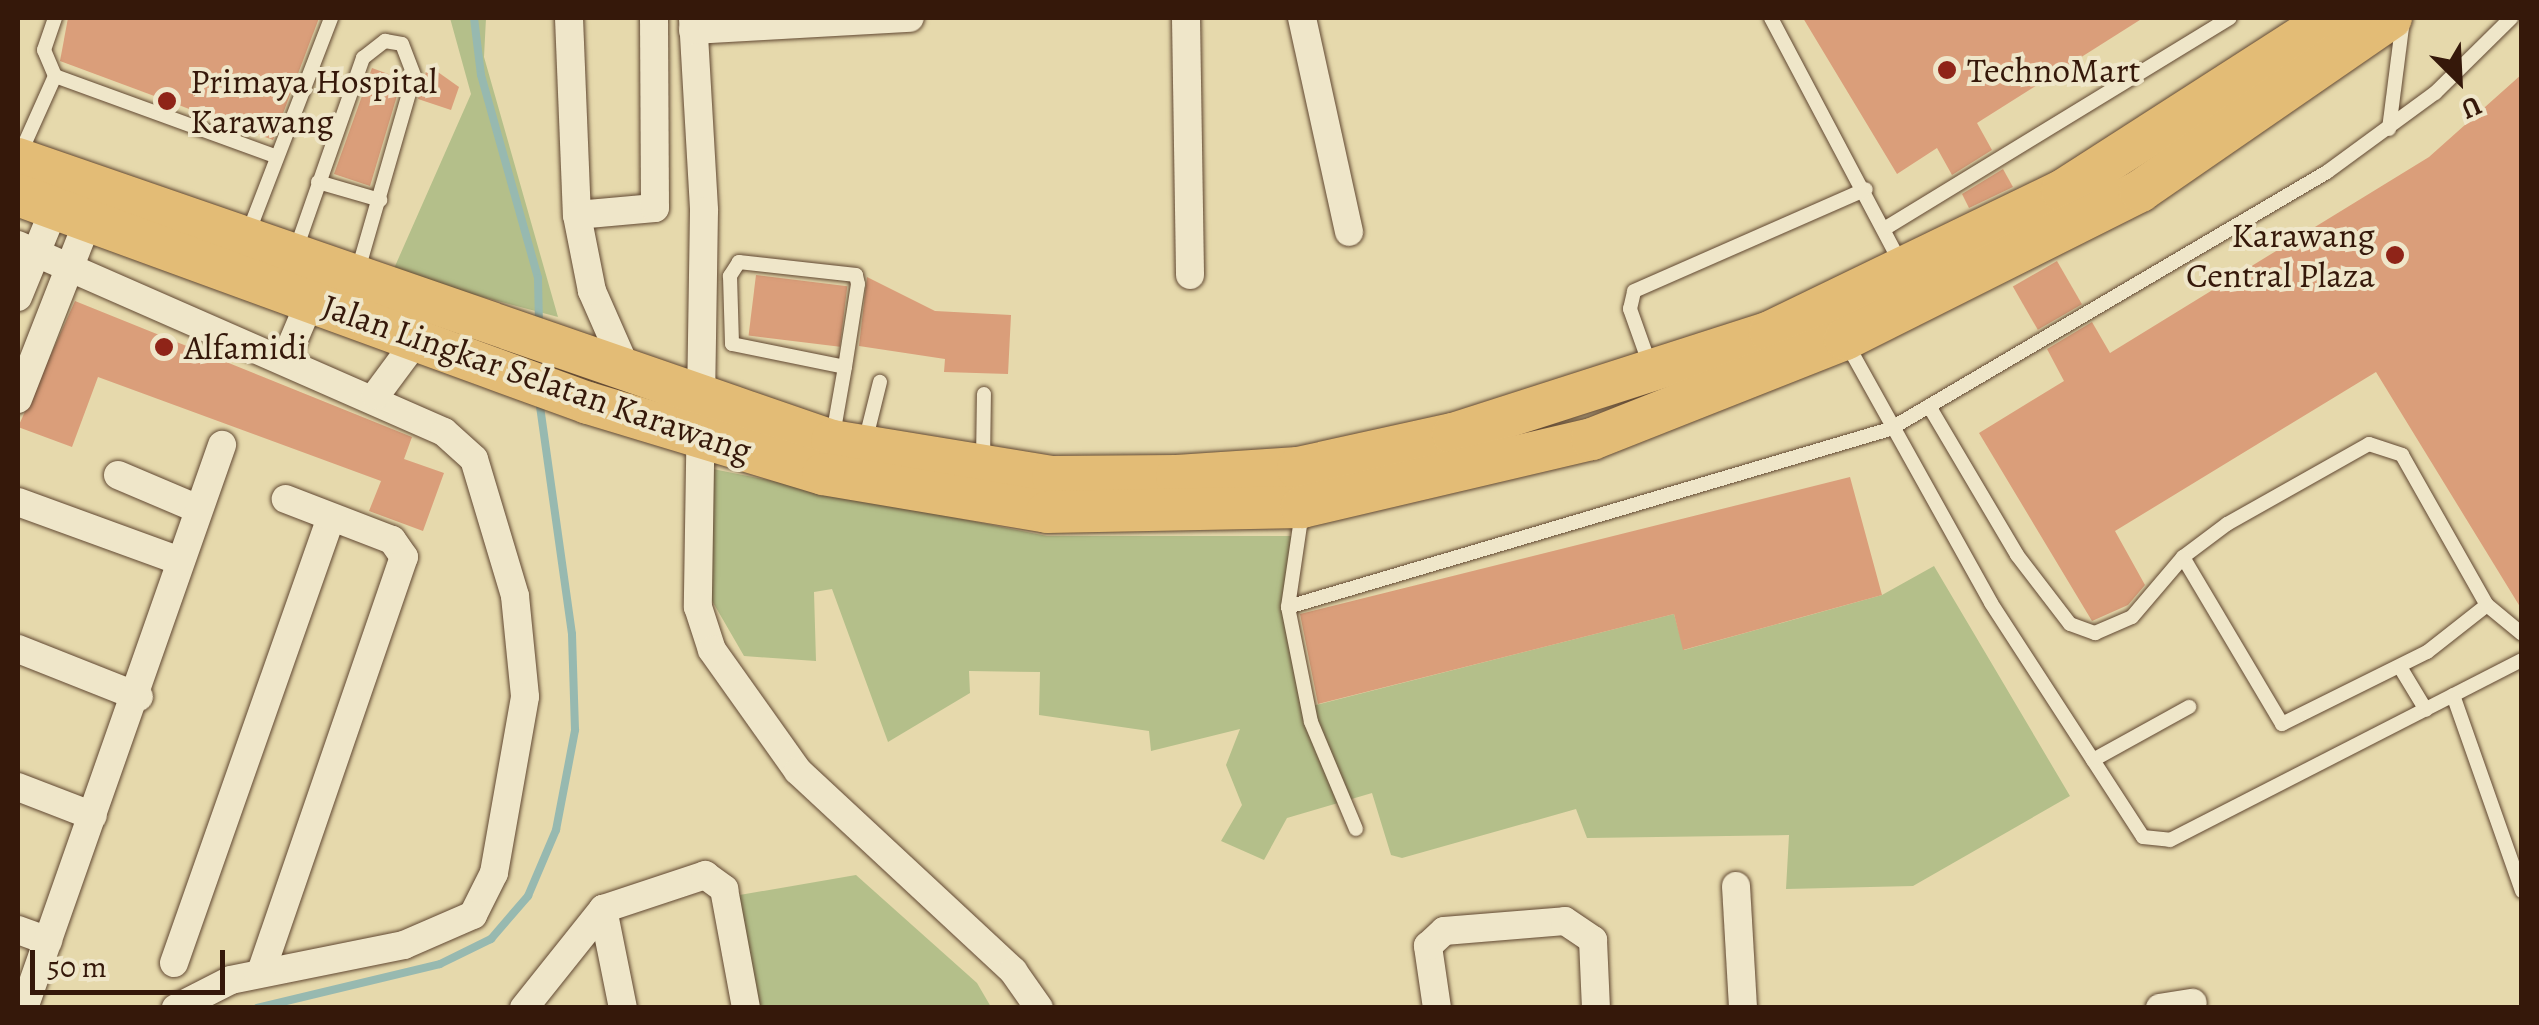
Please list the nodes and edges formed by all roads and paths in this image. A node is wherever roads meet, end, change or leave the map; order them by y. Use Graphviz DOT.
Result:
graph roads {
  1 [pos="55,18"];
  2 [pos="331,18"];
  3 [pos="569,18"];
  4 [pos="654,18"];
  5 [pos="910,18"];
  6 [pos="1186,18"];
  7 [pos="1302,18"];
  8 [pos="1771,18"];
  9 [pos="2230,18"];
  10 [pos="2391,18"];
  11 [pos="2403,18"];
  12 [pos="2511,18"];
  13 [pos="2326,19"];
  14 [pos="693,24"];
  15 [pos="54,76"];
  16 [pos="2389,129"];
  17 [pos="277,158"];
  18 [pos="18,159"];
  19 [pos="318,182"];
  20 [pos="1866,189"];
  21 [pos="380,200"];
  22 [pos="54,207"];
  23 [pos="577,215"];
  24 [pos="1884,229"];
  25 [pos="1349,232"];
  26 [pos="245,241"];
  27 [pos="27,248"];
  28 [pos="293,258"];
  29 [pos="71,264"];
  30 [pos="1906,272"];
  31 [pos="1190,274"];
  32 [pos="355,280"];
  33 [pos="18,297"];
  34 [pos="311,298"];
  35 [pos="419,337"];
  36 [pos="1844,339"];
  37 [pos="483,343"];
  38 [pos="286,358"];
  39 [pos="845,367"];
  40 [pos="629,374"];
  41 [pos="1654,374"];
  42 [pos="880,382"];
  43 [pos="984,394"];
  44 [pos="376,395"];
  45 [pos="18,399"];
  46 [pos="1929,406"];
  47 [pos="702,420"];
  48 [pos="1890,429"];
  49 [pos="848,444"];
  50 [pos="222,445"];
  51 [pos="983,468"];
  52 [pos="118,474"];
  53 [pos="286,500"];
  54 [pos="18,502"];
  55 [pos="1302,507"];
  56 [pos="198,509"];
  57 [pos="330,518"];
  58 [pos="2183,557"];
  59 [pos="180,560"];
  60 [pos="2487,605"];
  61 [pos="1288,606"];
  62 [pos="2522,634"];
  63 [pos="18,650"];
  64 [pos="2522,660"];
  65 [pos="2400,666"];
  66 [pos="2454,694"];
  67 [pos="139,697"];
  68 [pos="2189,706"];
  69 [pos="2426,710"];
  70 [pos="2092,760"];
  71 [pos="18,787"];
  72 [pos="93,816"];
  73 [pos="1356,829"];
  74 [pos="1736,886"];
  75 [pos="2522,892"];
  76 [pos="603,909"];
  77 [pos="18,930"];
  78 [pos="48,941"];
  79 [pos="174,964"];
  80 [pos="261,972"];
  81 [pos="2193,1003"];
  82 [pos="24,1008"];
  83 [pos="176,1008"];
  84 [pos="524,1008"];
  85 [pos="622,1008"];
  86 [pos="746,1008"];
  87 [pos="1039,1008"];
  88 [pos="1437,1008"];
  89 [pos="1596,1008"];
  90 [pos="1743,1008"];
  91 [pos="2160,1008"];
  1 -- 15 [label="lane"];
  2 -- 17 [label="lane"];
  3 -- 23 [label="street"];
  4 -- 23 [label="street"];
  5 -- 14 [label="street"];
  6 -- 31 [label="street"];
  7 -- 25 [label="street"];
  8 -- 20 [label="lane"];
  9 -- 24 [label="lane"];
  10 -- 36 [label="main road, Jalan Lingkar Selatan Karawang"];
  11 -- 16 [label="lane"];
  12 -- 16 [label="lane"];
  13 -- 30 [label="main road, Jalan Lingkar Selatan Karawang"];
  14 -- 47 [label="street"];
  15 -- 17 [label="lane"];
  15 -- 18 [label="lane"];
  16 -- 46 [label="lane"];
  17 -- 26 [label="lane"];
  18 -- 26 [label="main road, Jalan Lingkar Selatan Karawang"];
  19 -- 21 [label="lane"];
  19 -- 21 [label="lane"];
  19 -- 28 [label="lane"];
  20 -- 24 [label="lane"];
  20 -- 41 [label="lane"];
  21 -- 32 [label="lane"];
  22 -- 27 [label="street"];
  22 -- 29 [label="street"];
  22 -- 34 [label="main road, Jalan Lingkar Selatan Karawang"];
  23 -- 40 [label="street"];
  24 -- 30 [label="lane"];
  26 -- 28 [label="main road, Jalan Lingkar Selatan Karawang"];
  27 -- 29 [label="street"];
  27 -- 33 [label="street"];
  28 -- 32 [label="main road, Jalan Lingkar Selatan Karawang"];
  29 -- 38 [label="street"];
  29 -- 45 [label="street"];
  30 -- 41 [label="main road, Jalan Lingkar Selatan Karawang"];
  32 -- 37 [label="main road, Jalan Lingkar Selatan Karawang"];
  34 -- 35 [label="main road, Jalan Lingkar Selatan Karawang"];
  34 -- 38 [label="street"];
  35 -- 37 [label="main road, Jalan Lingkar Selatan Karawang"];
  35 -- 44 [label="street"];
  36 -- 48 [label="lane"];
  36 -- 55 [label="main road, Jalan Lingkar Selatan Karawang"];
  37 -- 40 [label="main road, Jalan Lingkar Selatan Karawang"];
  37 -- 47 [label="main road, Jalan Lingkar Selatan Karawang"];
  38 -- 44 [label="street"];
  39 -- 39 [label="lane"];
  39 -- 49 [label="lane"];
  40 -- 47 [label="main road, Jalan Lingkar Selatan Karawang"];
  41 -- 51 [label="main road, Jalan Lingkar Selatan Karawang"];
  42 -- 49 [label="lane"];
  43 -- 51 [label="lane"];
  44 -- 80 [label="street"];
  46 -- 48 [label="lane"];
  46 -- 58 [label="lane"];
  47 -- 49 [label="main road, Jalan Lingkar Selatan Karawang"];
  47 -- 55 [label="main road, Jalan Lingkar Selatan Karawang"];
  47 -- 87 [label="street"];
  48 -- 61 [label="lane"];
  48 -- 70 [label="lane"];
  49 -- 51 [label="main road, Jalan Lingkar Selatan Karawang"];
  50 -- 56 [label="street"];
  52 -- 56 [label="street"];
  53 -- 57 [label="street"];
  54 -- 59 [label="street"];
  55 -- 61 [label="lane"];
  56 -- 59 [label="street"];
  57 -- 79 [label="street"];
  57 -- 80 [label="street"];
  58 -- 60 [label="lane"];
  58 -- 65 [label="lane"];
  59 -- 67 [label="street"];
  60 -- 62 [label="lane"];
  60 -- 65 [label="lane"];
  61 -- 73 [label="lane"];
  63 -- 67 [label="street"];
  64 -- 66 [label="lane"];
  65 -- 69 [label="lane"];
  66 -- 69 [label="lane"];
  66 -- 75 [label="lane"];
  67 -- 72 [label="street"];
  68 -- 70 [label="lane"];
  69 -- 70 [label="lane"];
  71 -- 72 [label="street"];
  72 -- 78 [label="street"];
  74 -- 90 [label="street"];
  76 -- 84 [label="street"];
  76 -- 85 [label="street"];
  76 -- 86 [label="street"];
  77 -- 78 [label="street"];
  78 -- 82 [label="street"];
  80 -- 83 [label="street"];
  81 -- 91 [label="street"];
  88 -- 89 [label="street"];
}
